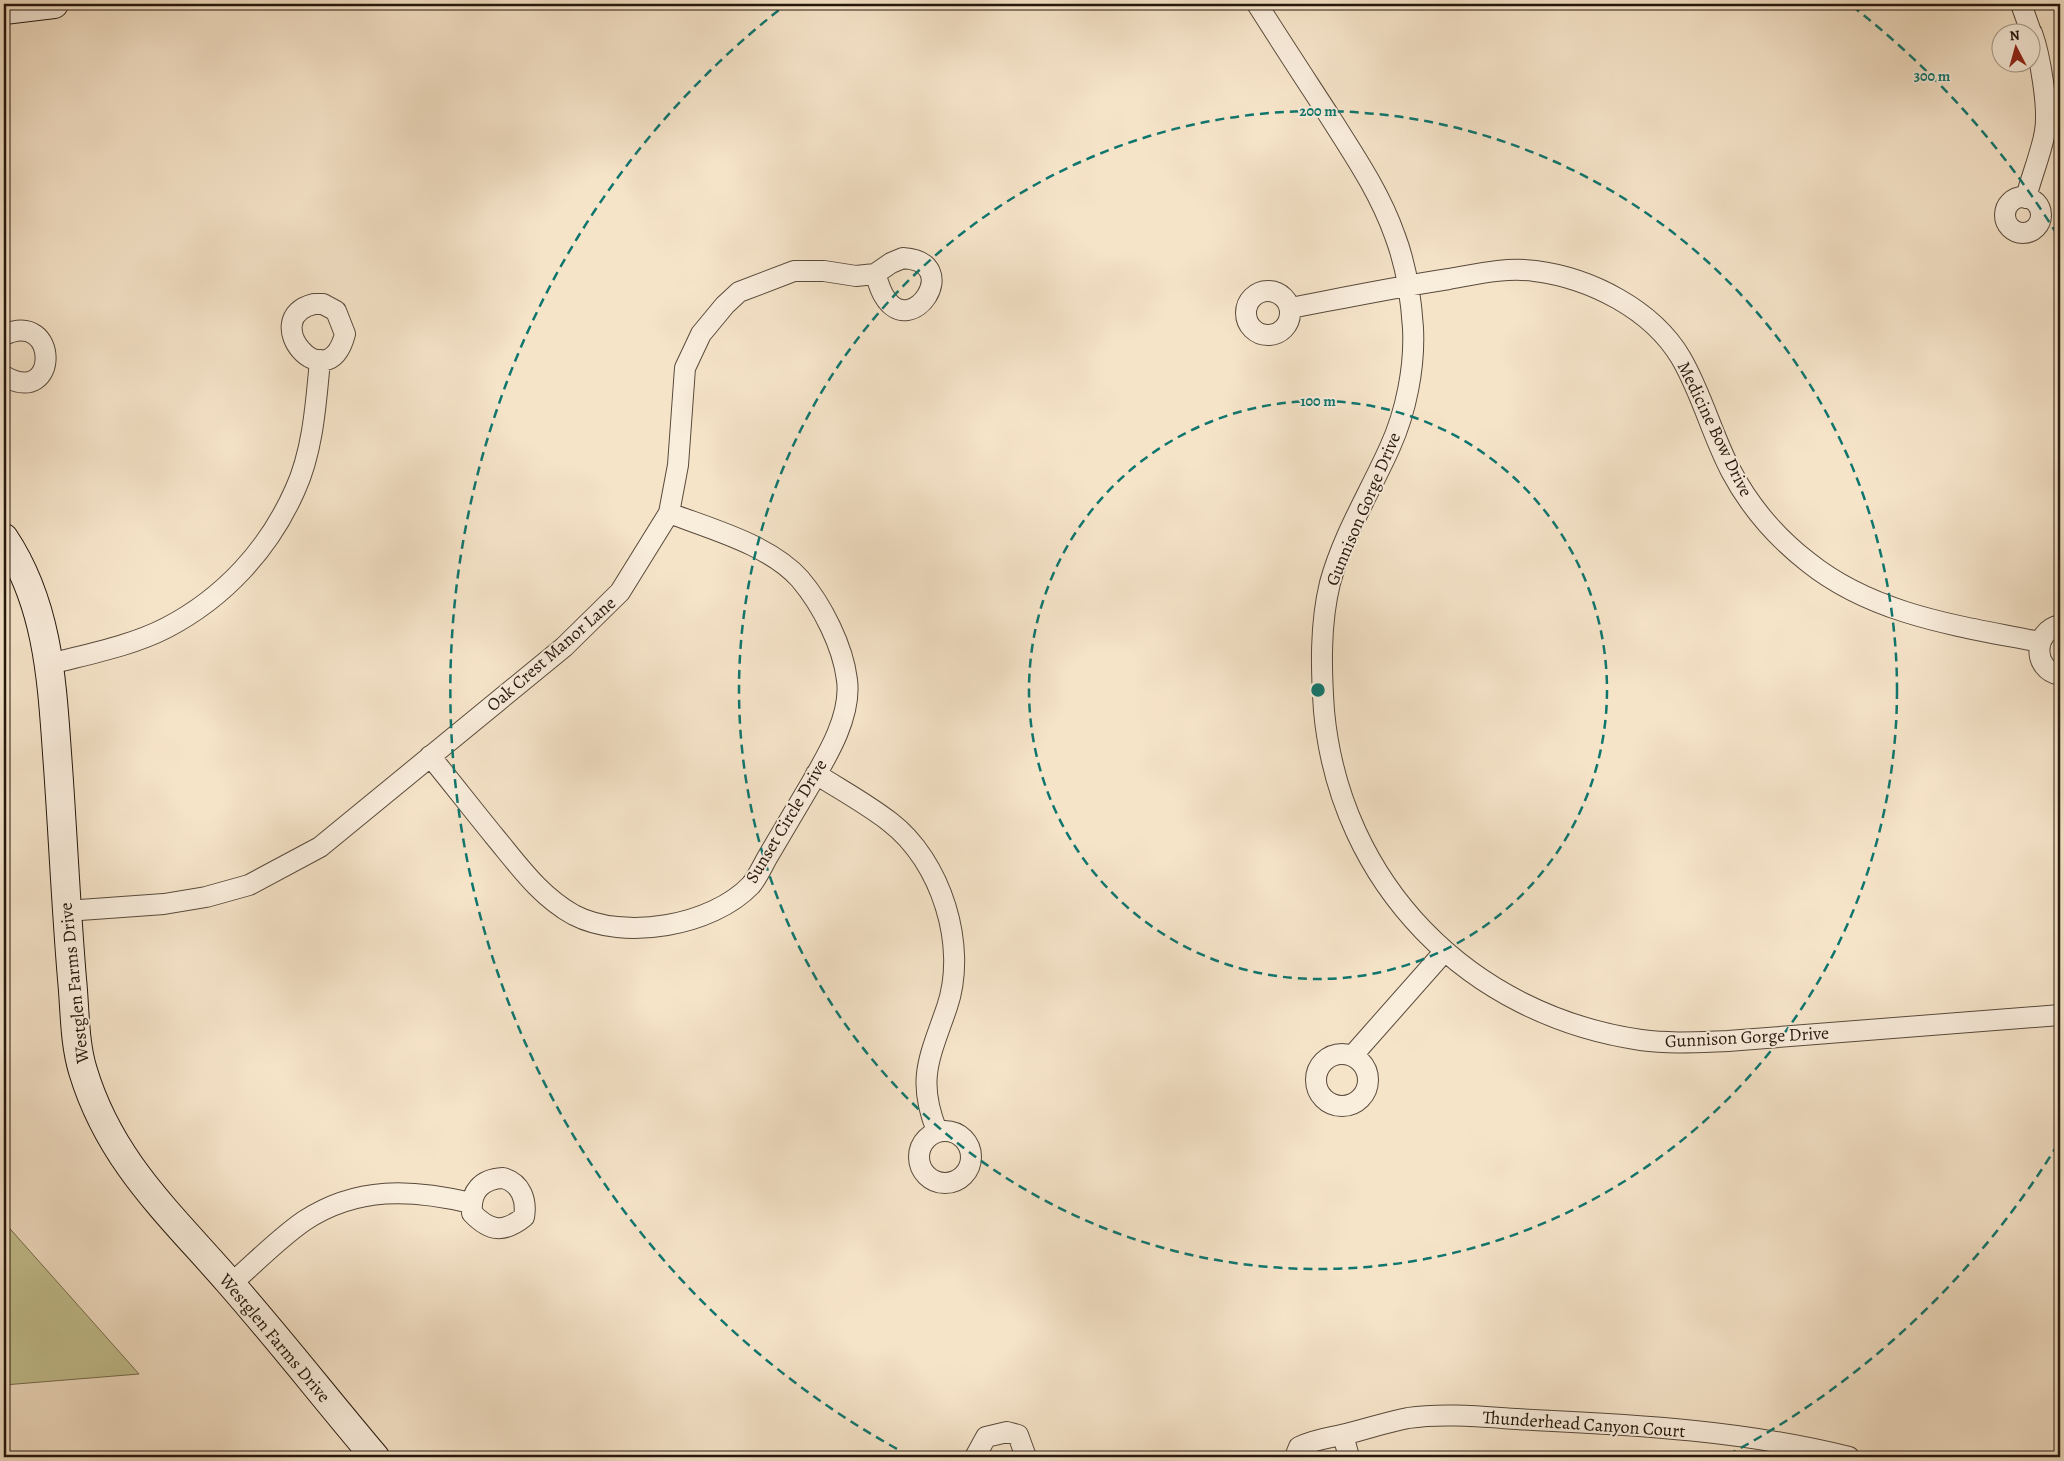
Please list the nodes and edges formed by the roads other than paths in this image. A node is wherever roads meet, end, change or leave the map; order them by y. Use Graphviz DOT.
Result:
graph roads {
  1 [pos="54,4"];
  2 [pos="1257,4"];
  3 [pos="2021,4"];
  4 [pos="19,7"];
  5 [pos="2027,22"];
  6 [pos="2040,72"];
  7 [pos="2026,198"];
  8 [pos="875,274"];
  9 [pos="1408,285"];
  10 [pos="1290,308"];
  11 [pos="4,335"];
  12 [pos="320,360"];
  13 [pos="4,378"];
  14 [pos="669,513"];
  15 [pos="4,538"];
  16 [pos="2060,625"];
  17 [pos="2040,642"];
  18 [pos="50,664"];
  19 [pos="2060,675"];
  20 [pos="430,756"];
  21 [pos="816,774"];
  22 [pos="66,911"];
  23 [pos="1444,952"];
  24 [pos="2060,1015"];
  25 [pos="1353,1056"];
  26 [pos="938,1131"];
  27 [pos="471,1203"];
  28 [pos="231,1284"];
  29 [pos="1343,1435"];
  30 [pos="375,1457"];
  31 [pos="975,1457"];
  32 [pos="1026,1457"];
  33 [pos="1295,1457"];
  34 [pos="1349,1457"];
  35 [pos="1849,1457"];
  1 -- 4 [label="street"];
  2 -- 9 [label="street, Gunnison Gorge Drive"];
  3 -- 5 [label="street"];
  6 -- 7 [label="street"];
  8 -- 14 [label="street, Oak Crest Manor Lane"];
  9 -- 10 [label="street, Medicine Bow Drive"];
  9 -- 17 [label="street, Medicine Bow Drive"];
  9 -- 23 [label="street, Gunnison Gorge Drive"];
  11 -- 13 [label="street"];
  12 -- 18 [label="street"];
  14 -- 20 [label="street, Oak Crest Manor Lane"];
  14 -- 21 [label="street, Sunset Circle Drive"];
  15 -- 18 [label="street, Westglen Farms Drive"];
  16 -- 17 [label="street"];
  17 -- 19 [label="street"];
  18 -- 22 [label="street, Westglen Farms Drive"];
  20 -- 21 [label="street, Sunset Circle Drive"];
  20 -- 22 [label="street, Oak Crest Manor Lane"];
  21 -- 26 [label="street"];
  22 -- 28 [label="street, Westglen Farms Drive"];
  23 -- 24 [label="street, Gunnison Gorge Drive"];
  23 -- 25 [label="street"];
  27 -- 28 [label="street"];
  28 -- 30 [label="street, Westglen Farms Drive"];
  29 -- 33 [label="street, Thunderhead Canyon Court"];
  29 -- 34 [label="street"];
  29 -- 35 [label="street, Thunderhead Canyon Court"];
  31 -- 32 [label="street"];
}
